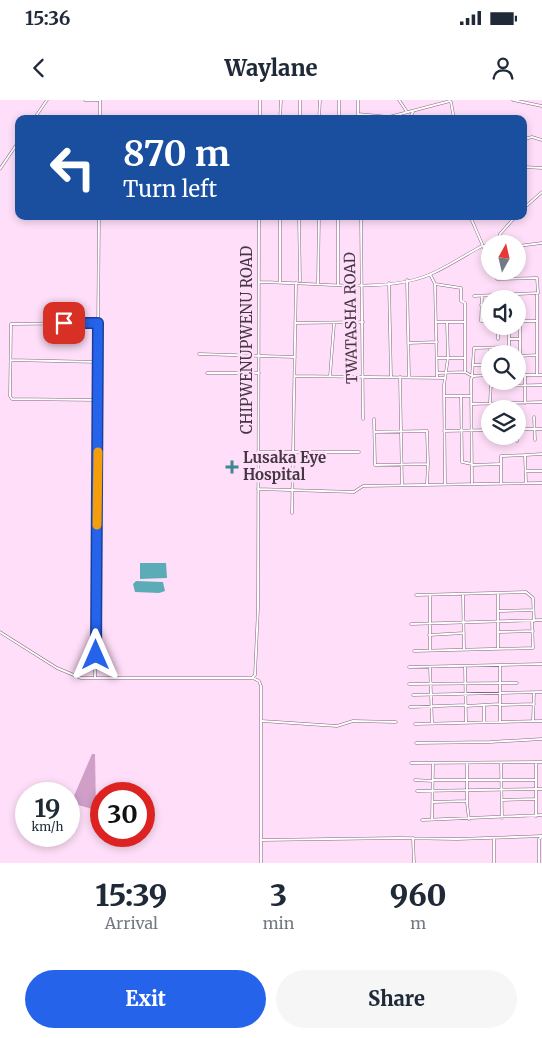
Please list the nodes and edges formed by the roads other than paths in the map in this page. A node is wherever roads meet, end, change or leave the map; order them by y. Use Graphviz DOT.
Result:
graph roads {
  1 [pos="47,100"];
  2 [pos="84,100"];
  3 [pos="100,100"];
  4 [pos="260,100"];
  5 [pos="281,100"];
  6 [pos="300,100"];
  7 [pos="320,100"];
  8 [pos="339,100"];
  9 [pos="358,100"];
  10 [pos="399,100"];
  11 [pos="450,100"];
  12 [pos="513,100"];
  13 [pos="542,106"];
  14 [pos="407,112"];
  15 [pos="413,112"];
  16 [pos="358,114"];
  17 [pos="37,115"];
  18 [pos="100,115"];
  19 [pos="260,115"];
  20 [pos="280,115"];
  21 [pos="300,115"];
  22 [pos="319,115"];
  23 [pos="339,115"];
  24 [pos="365,115"];
  25 [pos="396,115"];
  26 [pos="411,115"];
  27 [pos="453,115"];
  28 [pos="527,138"];
  29 [pos="542,140"];
  30 [pos="15,147"];
  31 [pos="527,167"];
  32 [pos="542,168"];
  33 [pos="0,169"];
  34 [pos="542,192"];
  35 [pos="527,205"];
  36 [pos="99,220"];
  37 [pos="259,220"];
  38 [pos="280,220"];
  39 [pos="299,220"];
  40 [pos="319,220"];
  41 [pos="338,220"];
  42 [pos="360,220"];
  43 [pos="472,220"];
  44 [pos="512,220"];
  45 [pos="500,235"];
  46 [pos="542,243"];
  47 [pos="481,244"];
  48 [pos="526,245"];
  49 [pos="481,247"];
  50 [pos="430,275"];
  51 [pos="526,279"];
  52 [pos="407,280"];
  53 [pos="259,282"];
  54 [pos="280,282"];
  55 [pos="298,282"];
  56 [pos="318,283"];
  57 [pos="389,283"];
  58 [pos="338,284"];
  59 [pos="435,284"];
  60 [pos="362,285"];
  61 [pos="537,295"];
  62 [pos="474,296"];
  63 [pos="481,296"];
  64 [pos="526,296"];
  65 [pos="526,321"];
  66 [pos="537,321"];
  67 [pos="363,322"];
  68 [pos="436,322"];
  69 [pos="447,322"];
  70 [pos="464,322"];
  71 [pos="98,323"];
  72 [pos="295,323"];
  73 [pos="334,324"];
  74 [pos="537,334"];
  75 [pos="542,334"];
  76 [pos="498,335"];
  77 [pos="509,335"];
  78 [pos="520,335"];
  79 [pos="498,339"];
  80 [pos="520,339"];
  81 [pos="509,340"];
  82 [pos="437,342"];
  83 [pos="408,343"];
  84 [pos="509,345"];
  85 [pos="520,345"];
  86 [pos="481,348"];
  87 [pos="199,354"];
  88 [pos="259,356"];
  89 [pos="526,356"];
  90 [pos="295,357"];
  91 [pos="538,357"];
  92 [pos="437,358"];
  93 [pos="448,358"];
  94 [pos="464,358"];
  95 [pos="542,358"];
  96 [pos="11,360"];
  97 [pos="98,362"];
  98 [pos="473,365"];
  99 [pos="481,365"];
  100 [pos="465,372"];
  101 [pos="258,373"];
  102 [pos="437,373"];
  103 [pos="207,374"];
  104 [pos="446,374"];
  105 [pos="526,375"];
  106 [pos="538,375"];
  107 [pos="542,375"];
  108 [pos="295,376"];
  109 [pos="330,376"];
  110 [pos="472,376"];
  111 [pos="481,376"];
  112 [pos="362,377"];
  113 [pos="391,377"];
  114 [pos="400,377"];
  115 [pos="409,377"];
  116 [pos="437,377"];
  117 [pos="445,378"];
  118 [pos="526,385"];
  119 [pos="542,385"];
  120 [pos="444,396"];
  121 [pos="461,396"];
  122 [pos="471,396"];
  123 [pos="98,400"];
  124 [pos="542,402"];
  125 [pos="481,403"];
  126 [pos="526,403"];
  127 [pos="471,404"];
  128 [pos="534,417"];
  129 [pos="364,419"];
  130 [pos="374,419"];
  131 [pos="526,429"];
  132 [pos="534,429"];
  133 [pos="542,429"];
  134 [pos="401,430"];
  135 [pos="461,430"];
  136 [pos="472,430"];
  137 [pos="481,430"];
  138 [pos="444,431"];
  139 [pos="375,432"];
  140 [pos="534,440"];
  141 [pos="258,452"];
  142 [pos="294,452"];
  143 [pos="359,452"];
  144 [pos="542,454"];
  145 [pos="525,455"];
  146 [pos="428,464"];
  147 [pos="472,464"];
  148 [pos="500,464"];
  149 [pos="402,465"];
  150 [pos="526,471"];
  151 [pos="542,471"];
  152 [pos="542,483"];
  153 [pos="445,484"];
  154 [pos="472,484"];
  155 [pos="501,484"];
  156 [pos="526,484"];
  157 [pos="427,485"];
  158 [pos="402,486"];
  159 [pos="258,490"];
  160 [pos="293,491"];
  161 [pos="292,513"];
  162 [pos="498,593"];
  163 [pos="416,595"];
  164 [pos="463,595"];
  165 [pos="430,596"];
  166 [pos="498,610"];
  167 [pos="534,610"];
  168 [pos="542,620"];
  169 [pos="498,621"];
  170 [pos="533,621"];
  171 [pos="464,622"];
  172 [pos="429,623"];
  173 [pos="411,624"];
  174 [pos="533,631"];
  175 [pos="0,632"];
  176 [pos="464,632"];
  177 [pos="498,632"];
  178 [pos="430,634"];
  179 [pos="464,649"];
  180 [pos="498,649"];
  181 [pos="430,650"];
  182 [pos="414,651"];
  183 [pos="542,664"];
  184 [pos="500,666"];
  185 [pos="409,667"];
  186 [pos="430,667"];
  187 [pos="465,667"];
  188 [pos="95,678"];
  189 [pos="252,678"];
  190 [pos="500,683"];
  191 [pos="517,683"];
  192 [pos="410,684"];
  193 [pos="431,684"];
  194 [pos="465,684"];
  195 [pos="542,692"];
  196 [pos="534,693"];
  197 [pos="465,694"];
  198 [pos="500,694"];
  199 [pos="413,695"];
  200 [pos="431,695"];
  201 [pos="534,704"];
  202 [pos="484,705"];
  203 [pos="500,705"];
  204 [pos="466,706"];
  205 [pos="410,707"];
  206 [pos="432,707"];
  207 [pos="262,721"];
  208 [pos="533,721"];
  209 [pos="542,721"];
  210 [pos="396,722"];
  211 [pos="466,722"];
  212 [pos="484,722"];
  213 [pos="500,722"];
  214 [pos="432,723"];
  215 [pos="415,724"];
  216 [pos="542,739"];
  217 [pos="416,743"];
  218 [pos="536,762"];
  219 [pos="542,762"];
  220 [pos="411,763"];
  221 [pos="433,763"];
  222 [pos="467,763"];
  223 [pos="501,763"];
  224 [pos="415,780"];
  225 [pos="467,780"];
  226 [pos="501,780"];
  227 [pos="535,780"];
  228 [pos="433,781"];
  229 [pos="542,788"];
  230 [pos="535,789"];
  231 [pos="467,790"];
  232 [pos="502,790"];
  233 [pos="417,791"];
  234 [pos="433,791"];
  235 [pos="536,799"];
  236 [pos="502,800"];
  237 [pos="467,801"];
  238 [pos="432,802"];
  239 [pos="542,815"];
  240 [pos="536,816"];
  241 [pos="502,818"];
  242 [pos="469,819"];
  243 [pos="422,820"];
  244 [pos="432,820"];
  245 [pos="542,836"];
  246 [pos="413,838"];
  247 [pos="494,838"];
  248 [pos="261,840"];
  249 [pos="261,863"];
  250 [pos="414,863"];
  251 [pos="494,863"];
  252 [pos="539,863"];
  1 -- 17 [label="street"];
  2 -- 3 [label="street"];
  3 -- 18 [label="street"];
  4 -- 19 [label="street"];
  5 -- 20 [label="street"];
  6 -- 21 [label="street"];
  7 -- 22 [label="street"];
  8 -- 23 [label="street"];
  9 -- 16 [label="street"];
  10 -- 14 [label="street"];
  11 -- 15 [label="street"];
  11 -- 27 [label="street"];
  12 -- 13 [label="street"];
  14 -- 15 [label="street"];
  14 -- 25 [label="street"];
  15 -- 26 [label="street"];
  16 -- 24 [label="street"];
  28 -- 29 [label="street"];
  30 -- 33 [label="street"];
  31 -- 32 [label="street"];
  34 -- 35 [label="street"];
  36 -- 71 [label="street"];
  37 -- 53 [label="street, CHIPWENUPWENU ROAD"];
  38 -- 54 [label="street"];
  39 -- 55 [label="street"];
  40 -- 56 [label="street"];
  41 -- 58 [label="street"];
  42 -- 60 [label="street, TWATASHA ROAD"];
  43 -- 47 [label="street"];
  44 -- 45 [label="street"];
  46 -- 48 [label="street"];
  49 -- 50 [label="street"];
  50 -- 52 [label="street"];
  50 -- 59 [label="street"];
  51 -- 61 [label="street"];
  52 -- 57 [label="street"];
  52 -- 83 [label="street"];
  53 -- 54 [label="street"];
  53 -- 88 [label="street, CHIPWENUPWENU ROAD"];
  54 -- 55 [label="street"];
  55 -- 56 [label="street"];
  55 -- 72 [label="street"];
  56 -- 58 [label="street"];
  57 -- 60 [label="street"];
  57 -- 113 [label="street"];
  58 -- 60 [label="street"];
  59 -- 68 [label="street"];
  59 -- 70 [label="street"];
  60 -- 67 [label="street, TWATASHA ROAD"];
  61 -- 64 [label="street"];
  61 -- 66 [label="street"];
  62 -- 63 [label="street"];
  65 -- 66 [label="street"];
  66 -- 74 [label="street"];
  67 -- 73 [label="street"];
  67 -- 112 [label="street, TWATASHA ROAD"];
  68 -- 69 [label="street"];
  68 -- 82 [label="street"];
  69 -- 70 [label="street"];
  69 -- 93 [label="street"];
  70 -- 94 [label="street"];
  71 -- 96 [label="street"];
  71 -- 97 [label="street"];
  72 -- 73 [label="street"];
  72 -- 90 [label="street"];
  73 -- 109 [label="street"];
  74 -- 75 [label="street"];
  74 -- 91 [label="street"];
  76 -- 79 [label="street"];
  77 -- 81 [label="street"];
  78 -- 80 [label="street"];
  80 -- 81 [label="street"];
  80 -- 85 [label="street"];
  81 -- 84 [label="street"];
  82 -- 83 [label="street"];
  82 -- 92 [label="street"];
  83 -- 115 [label="street"];
  86 -- 98 [label="street"];
  87 -- 88 [label="street"];
  88 -- 90 [label="street"];
  88 -- 101 [label="street, CHIPWENUPWENU ROAD"];
  89 -- 91 [label="street"];
  90 -- 108 [label="street"];
  91 -- 95 [label="street"];
  91 -- 106 [label="street"];
  92 -- 93 [label="street"];
  92 -- 102 [label="street"];
  93 -- 94 [label="street"];
  93 -- 104 [label="street"];
  94 -- 100 [label="street"];
  96 -- 97 [label="street"];
  96 -- 123 [label="street"];
  97 -- 123 [label="street"];
  98 -- 99 [label="street"];
  98 -- 110 [label="street"];
  100 -- 104 [label="street"];
  100 -- 110 [label="street"];
  101 -- 103 [label="street"];
  101 -- 141 [label="street, CHIPWENUPWENU ROAD"];
  102 -- 104 [label="street"];
  102 -- 116 [label="street"];
  104 -- 117 [label="street"];
  105 -- 106 [label="street"];
  106 -- 107 [label="street"];
  108 -- 109 [label="street"];
  108 -- 142 [label="street"];
  109 -- 112 [label="street"];
  110 -- 111 [label="street"];
  110 -- 122 [label="street"];
  112 -- 113 [label="street"];
  112 -- 129 [label="street, TWATASHA ROAD"];
  113 -- 114 [label="street"];
  114 -- 115 [label="street"];
  114 -- 134 [label="street"];
  115 -- 116 [label="street"];
  116 -- 117 [label="street"];
  117 -- 120 [label="street"];
  118 -- 119 [label="street"];
  120 -- 121 [label="street"];
  120 -- 138 [label="street"];
  121 -- 122 [label="street"];
  121 -- 135 [label="street"];
  122 -- 127 [label="street"];
  123 -- 188 [label="street"];
  124 -- 126 [label="street"];
  125 -- 127 [label="street"];
  127 -- 136 [label="street"];
  128 -- 132 [label="street"];
  130 -- 139 [label="street"];
  131 -- 132 [label="street"];
  132 -- 133 [label="street"];
  132 -- 140 [label="street"];
  134 -- 139 [label="street"];
  134 -- 146 [label="street"];
  134 -- 149 [label="street"];
  135 -- 136 [label="street"];
  135 -- 138 [label="street"];
  135 -- 147 [label="street"];
  136 -- 137 [label="street"];
  136 -- 147 [label="street"];
  138 -- 153 [label="street"];
  139 -- 149 [label="street"];
  141 -- 142 [label="street"];
  141 -- 159 [label="street, CHIPWENUPWENU ROAD"];
  142 -- 143 [label="street"];
  142 -- 160 [label="street"];
  144 -- 145 [label="street"];
  145 -- 148 [label="street"];
  145 -- 150 [label="street"];
  146 -- 149 [label="street"];
  146 -- 157 [label="street"];
  147 -- 148 [label="street"];
  147 -- 154 [label="street"];
  148 -- 155 [label="street"];
  149 -- 158 [label="street"];
  150 -- 151 [label="street"];
  150 -- 156 [label="street"];
  152 -- 156 [label="street"];
  153 -- 154 [label="street"];
  153 -- 157 [label="street"];
  154 -- 155 [label="street"];
  155 -- 156 [label="street"];
  157 -- 158 [label="street"];
  158 -- 160 [label="street"];
  159 -- 160 [label="street"];
  159 -- 189 [label="street, CHIPWENUPWENU ROAD"];
  160 -- 161 [label="street"];
  162 -- 164 [label="street"];
  162 -- 166 [label="street"];
  162 -- 167 [label="street"];
  163 -- 165 [label="street"];
  164 -- 165 [label="street"];
  164 -- 171 [label="street"];
  165 -- 172 [label="street"];
  166 -- 167 [label="street"];
  166 -- 169 [label="street"];
  167 -- 170 [label="street"];
  168 -- 170 [label="street"];
  169 -- 170 [label="street"];
  169 -- 171 [label="street"];
  169 -- 177 [label="street"];
  170 -- 174 [label="street"];
  171 -- 172 [label="street"];
  171 -- 176 [label="street"];
  172 -- 173 [label="street"];
  172 -- 178 [label="street"];
  174 -- 177 [label="street"];
  174 -- 180 [label="street"];
  175 -- 188 [label="street"];
  176 -- 178 [label="street"];
  176 -- 179 [label="street"];
  177 -- 180 [label="street"];
  178 -- 181 [label="street"];
  179 -- 180 [label="street"];
  179 -- 181 [label="street"];
  181 -- 182 [label="street"];
  183 -- 184 [label="street"];
  184 -- 187 [label="street"];
  184 -- 190 [label="street"];
  185 -- 186 [label="street"];
  186 -- 187 [label="street"];
  186 -- 193 [label="street"];
  187 -- 194 [label="street"];
  188 -- 189 [label="street"];
  189 -- 207 [label="street"];
  190 -- 191 [label="street"];
  190 -- 194 [label="street"];
  190 -- 198 [label="street"];
  192 -- 193 [label="street"];
  193 -- 194 [label="street"];
  193 -- 200 [label="street"];
  194 -- 197 [label="street"];
  195 -- 196 [label="street"];
  196 -- 198 [label="street"];
  196 -- 201 [label="street"];
  197 -- 198 [label="street"];
  197 -- 200 [label="street"];
  197 -- 204 [label="street"];
  198 -- 203 [label="street"];
  199 -- 200 [label="street"];
  200 -- 206 [label="street"];
  201 -- 203 [label="street"];
  201 -- 208 [label="street"];
  202 -- 203 [label="street"];
  202 -- 204 [label="street"];
  202 -- 212 [label="street"];
  203 -- 213 [label="street"];
  204 -- 206 [label="street"];
  204 -- 211 [label="street"];
  205 -- 206 [label="street"];
  206 -- 214 [label="street"];
  207 -- 210 [label="street"];
  207 -- 248 [label="street"];
  208 -- 209 [label="street"];
  208 -- 213 [label="street"];
  211 -- 212 [label="street"];
  211 -- 214 [label="street"];
  212 -- 213 [label="street"];
  214 -- 215 [label="street"];
  216 -- 217 [label="street"];
  218 -- 219 [label="street"];
  218 -- 223 [label="street"];
  218 -- 227 [label="street"];
  220 -- 221 [label="street"];
  221 -- 222 [label="street"];
  221 -- 228 [label="street"];
  222 -- 223 [label="street"];
  222 -- 225 [label="street"];
  223 -- 226 [label="street"];
  224 -- 228 [label="street"];
  225 -- 226 [label="street"];
  225 -- 228 [label="street"];
  225 -- 231 [label="street"];
  226 -- 227 [label="street"];
  226 -- 232 [label="street"];
  227 -- 230 [label="street"];
  228 -- 234 [label="street"];
  229 -- 230 [label="street"];
  230 -- 232 [label="street"];
  230 -- 235 [label="street"];
  231 -- 232 [label="street"];
  231 -- 234 [label="street"];
  231 -- 237 [label="street"];
  232 -- 236 [label="street"];
  233 -- 234 [label="street"];
  234 -- 238 [label="street"];
  235 -- 236 [label="street"];
  235 -- 240 [label="street"];
  236 -- 241 [label="street"];
  237 -- 238 [label="street"];
  237 -- 242 [label="street"];
  238 -- 244 [label="street"];
  239 -- 240 [label="street"];
  240 -- 241 [label="street"];
  241 -- 242 [label="street"];
  242 -- 244 [label="street"];
  243 -- 244 [label="street"];
  245 -- 247 [label="street"];
  245 -- 252 [label="street"];
  246 -- 247 [label="street"];
  246 -- 248 [label="street"];
  246 -- 250 [label="street"];
  247 -- 251 [label="street"];
  248 -- 249 [label="street"];
}
